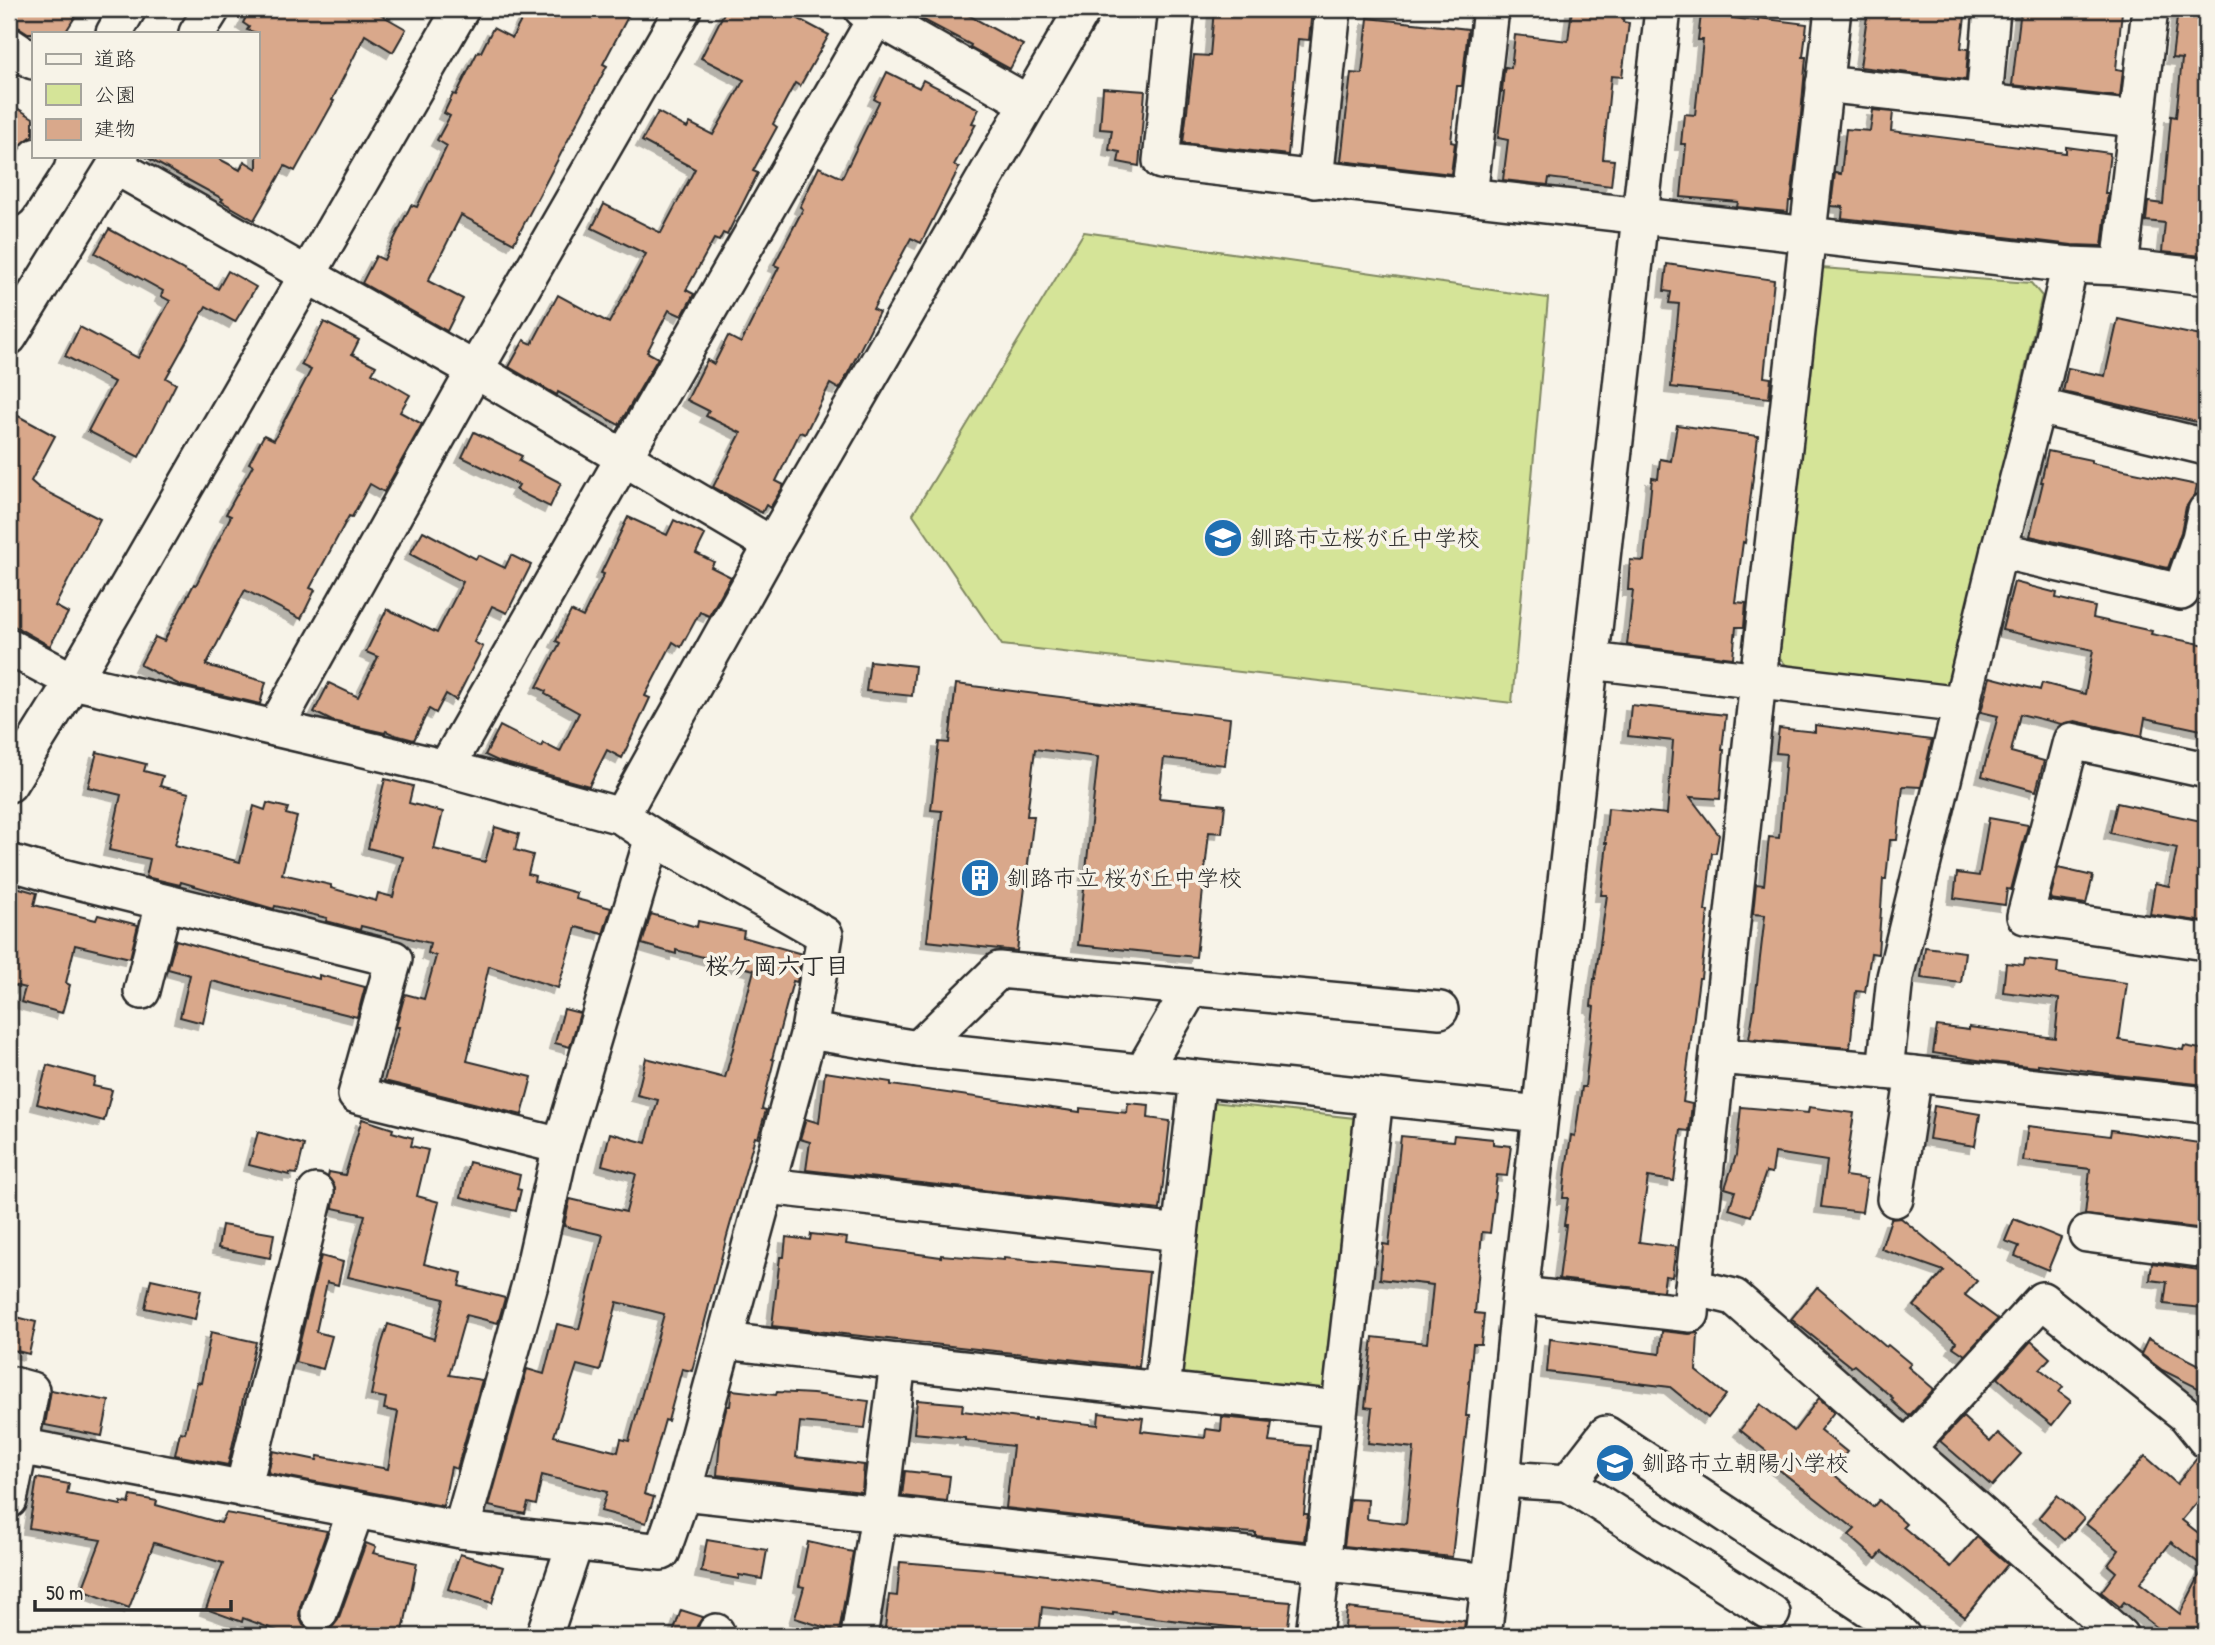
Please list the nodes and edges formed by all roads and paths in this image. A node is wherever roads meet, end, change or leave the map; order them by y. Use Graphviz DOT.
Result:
graph roads {
  1 [pos="128,9"];
  2 [pos="212,9"];
  3 [pos="461,9"];
  4 [pos="683,9"];
  5 [pos="1083,9"];
  6 [pos="1177,9"];
  7 [pos="1333,9"];
  8 [pos="1491,9"];
  9 [pos="1663,9"];
  10 [pos="1833,9"];
  11 [pos="1992,9"];
  12 [pos="2150,9"];
  13 [pos="873,11"];
  14 [pos="115,32"];
  15 [pos="198,32"];
  16 [pos="9,45"];
  17 [pos="32,60"];
  18 [pos="1824,84"];
  19 [pos="1984,102"];
  20 [pos="1028,103"];
  21 [pos="2136,119"];
  22 [pos="36,158"];
  23 [pos="118,161"];
  24 [pos="1315,180"];
  25 [pos="1469,196"];
  26 [pos="9,199"];
  27 [pos="1641,216"];
  28 [pos="1808,234"];
  29 [pos="2070,264"];
  30 [pos="2120,267"];
  31 [pos="307,275"];
  32 [pos="2206,277"];
  33 [pos="9,337"];
  34 [pos="475,370"];
  35 [pos="2037,406"];
  36 [pos="2206,447"];
  37 [pos="624,458"];
  38 [pos="2204,530"];
  39 [pos="772,544"];
  40 [pos="1999,550"];
  41 [pos="9,647"];
  42 [pos="1591,661"];
  43 [pos="1758,680"];
  44 [pos="73,681"];
  45 [pos="1962,705"];
  46 [pos="275,728"];
  47 [pos="446,768"];
  48 [pos="2206,770"];
  49 [pos="9,784"];
  50 [pos="621,816"];
  51 [pos="653,837"];
  52 [pos="9,862"];
  53 [pos="164,902"];
  54 [pos="2206,942"];
  55 [pos="1191,988"];
  56 [pos="142,991"];
  57 [pos="1440,1010"];
  58 [pos="809,1031"];
  59 [pos="918,1049"];
  60 [pos="1718,1056"];
  61 [pos="1899,1072"];
  62 [pos="1142,1073"];
  63 [pos="1198,1079"];
  64 [pos="1375,1097"];
  65 [pos="2206,1105"];
  66 [pos="1540,1114"];
  67 [pos="561,1146"];
  68 [pos="767,1186"];
  69 [pos="316,1192"];
  70 [pos="1895,1199"];
  71 [pos="1180,1233"];
  72 [pos="2087,1234"];
  73 [pos="2206,1250"];
  74 [pos="1693,1287"];
  75 [pos="1520,1295"];
  76 [pos="725,1341"];
  77 [pos="898,1362"];
  78 [pos="9,1384"];
  79 [pos="1162,1389"];
  80 [pos="1339,1409"];
  81 [pos="2206,1440"];
  82 [pos="1907,1448"];
  83 [pos="14,1456"];
  84 [pos="1502,1479"];
  85 [pos="1568,1483"];
  86 [pos="243,1489"];
  87 [pos="683,1492"];
  88 [pos="9,1500"];
  89 [pos="356,1510"];
  90 [pos="879,1515"];
  91 [pos="461,1530"];
  92 [pos="575,1543"];
  93 [pos="1322,1565"];
  94 [pos="1489,1582"];
  95 [pos="319,1613"];
  96 [pos="1772,1613"];
  97 [pos="1489,1633"];
  98 [pos="544,1636"];
  99 [pos="859,1636"];
  100 [pos="1314,1636"];
  101 [pos="1902,1636"];
  102 [pos="2120,1636"];
  1 -- 14 [label="street"];
  2 -- 15 [label="street"];
  3 -- 31 [label="street"];
  4 -- 34 [label="street"];
  5 -- 20 [label="street"];
  6 -- 24 [label="street"];
  7 -- 24 [label="street"];
  8 -- 25 [label="street"];
  9 -- 27 [label="street"];
  10 -- 18 [label="street"];
  11 -- 19 [label="street"];
  12 -- 21 [label="street"];
  13 -- 20 [label="street"];
  13 -- 37 [label="street"];
  16 -- 17 [label="street"];
  18 -- 19 [label="street"];
  18 -- 28 [label="street"];
  19 -- 21 [label="street"];
  20 -- 39 [label="street"];
  21 -- 30 [label="street"];
  22 -- 26 [label="street"];
  23 -- 31 [label="street"];
  23 -- 33 [label="street"];
  24 -- 25 [label="street"];
  25 -- 27 [label="street"];
  27 -- 28 [label="street"];
  27 -- 42 [label="street"];
  28 -- 29 [label="street"];
  28 -- 43 [label="street"];
  29 -- 30 [label="street"];
  29 -- 35 [label="street"];
  30 -- 32 [label="street"];
  31 -- 34 [label="street"];
  31 -- 44 [label="street"];
  34 -- 37 [label="street"];
  34 -- 46 [label="street"];
  35 -- 36 [label="street"];
  35 -- 40 [label="street"];
  37 -- 39 [label="street"];
  37 -- 47 [label="street"];
  38 -- 40 [label="street"];
  39 -- 50 [label="street"];
  40 -- 45 [label="street"];
  41 -- 44 [label="street"];
  42 -- 43 [label="street"];
  42 -- 66 [label="street"];
  43 -- 45 [label="street"];
  43 -- 60 [label="street"];
  44 -- 46 [label="street"];
  44 -- 49 [label="street"];
  45 -- 61 [label="street"];
  46 -- 47 [label="street"];
  47 -- 50 [label="street"];
  48 -- 54 [label="street"];
  50 -- 51 [label="street"];
  51 -- 58 [label="street"];
  51 -- 67 [label="street"];
  52 -- 53 [label="street"];
  53 -- 56 [label="street"];
  53 -- 67 [label="street"];
  55 -- 57 [label="street"];
  55 -- 59 [label="street"];
  55 -- 62 [label="street"];
  58 -- 59 [label="street"];
  58 -- 68 [label="street"];
  59 -- 62 [label="street"];
  60 -- 61 [label="street"];
  60 -- 74 [label="street"];
  61 -- 65 [label="street"];
  61 -- 70 [label="street"];
  62 -- 63 [label="street"];
  63 -- 64 [label="street"];
  63 -- 71 [label="street"];
  64 -- 66 [label="street"];
  64 -- 80 [label="street"];
  66 -- 75 [label="street"];
  67 -- 91 [label="street"];
  68 -- 71 [label="street"];
  68 -- 76 [label="street"];
  69 -- 86 [label="street"];
  71 -- 79 [label="street"];
  72 -- 73 [label="street"];
  74 -- 75 [label="street"];
  74 -- 82 [label="street"];
  75 -- 84 [label="street"];
  76 -- 77 [label="street"];
  76 -- 87 [label="street"];
  77 -- 79 [label="street"];
  77 -- 90 [label="street"];
  78 -- 83 [label="street"];
  79 -- 80 [label="street"];
  80 -- 93 [label="street"];
  81 -- 82 [label="street"];
  82 -- 102 [label="street"];
  83 -- 86 [label="street"];
  83 -- 88 [label="street"];
  84 -- 85 [label="street"];
  84 -- 94 [label="street"];
  85 -- 96 [label="street"];
  85 -- 101 [label="street"];
  86 -- 89 [label="street"];
  87 -- 90 [label="street"];
  87 -- 92 [label="street"];
  89 -- 91 [label="street"];
  89 -- 95 [label="street"];
  90 -- 93 [label="street"];
  90 -- 99 [label="street"];
  91 -- 92 [label="street"];
  92 -- 98 [label="street"];
  93 -- 94 [label="street"];
  93 -- 100 [label="street"];
  94 -- 97 [label="street"];
}
